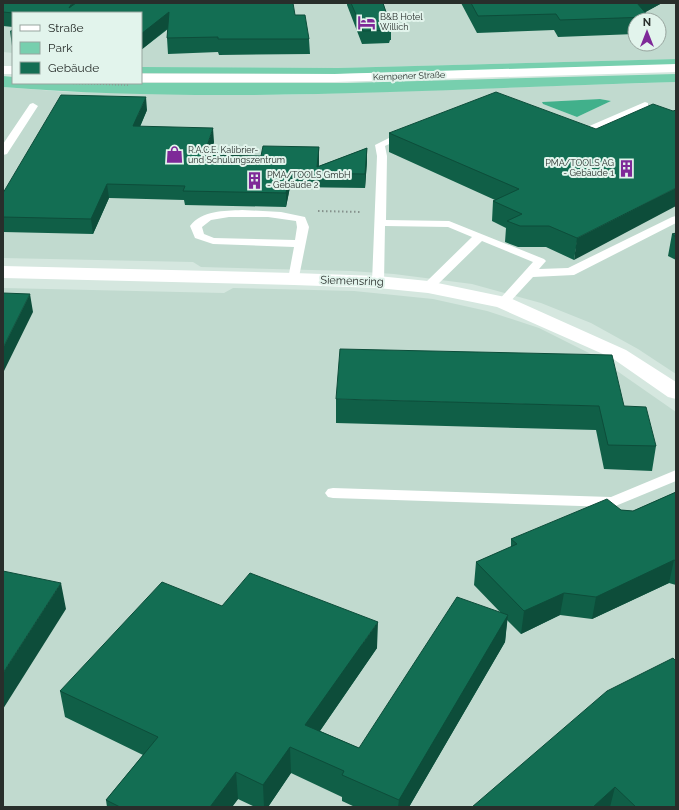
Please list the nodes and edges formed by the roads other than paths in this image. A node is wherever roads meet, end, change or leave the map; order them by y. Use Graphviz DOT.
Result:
graph roads {
  1 [pos="676,68"];
  2 [pos="142,78"];
  3 [pos="646,105"];
  4 [pos="33,106"];
  5 [pos="567,123"];
  6 [pos="416,129"];
  7 [pos="3,152"];
  8 [pos="379,218"];
  9 [pos="676,219"];
  10 [pos="480,236"];
  11 [pos="300,244"];
  12 [pos="3,272"];
  13 [pos="530,273"];
  14 [pos="294,279"];
  15 [pos="378,282"];
  16 [pos="428,287"];
  17 [pos="503,302"];
  18 [pos="676,392"];
  19 [pos="676,475"];
  20 [pos="333,493"];
  1 -- 2 [label="main road, Kempener Straße"];
  3 -- 5 [label="lane"];
  4 -- 7 [label="lane"];
  6 -- 8 [label="lane"];
  8 -- 10 [label="lane"];
  8 -- 15 [label="lane"];
  9 -- 13 [label="lane"];
  10 -- 13 [label="lane"];
  10 -- 16 [label="lane"];
  11 -- 11 [label="lane"];
  11 -- 14 [label="lane"];
  12 -- 14 [label="main road, Siemensring"];
  13 -- 17 [label="lane"];
  14 -- 15 [label="main road, Siemensring"];
  15 -- 16 [label="main road, Siemensring"];
  16 -- 17 [label="main road, Siemensring"];
  17 -- 18 [label="main road, Siemensring"];
  19 -- 20 [label="lane"];
}
